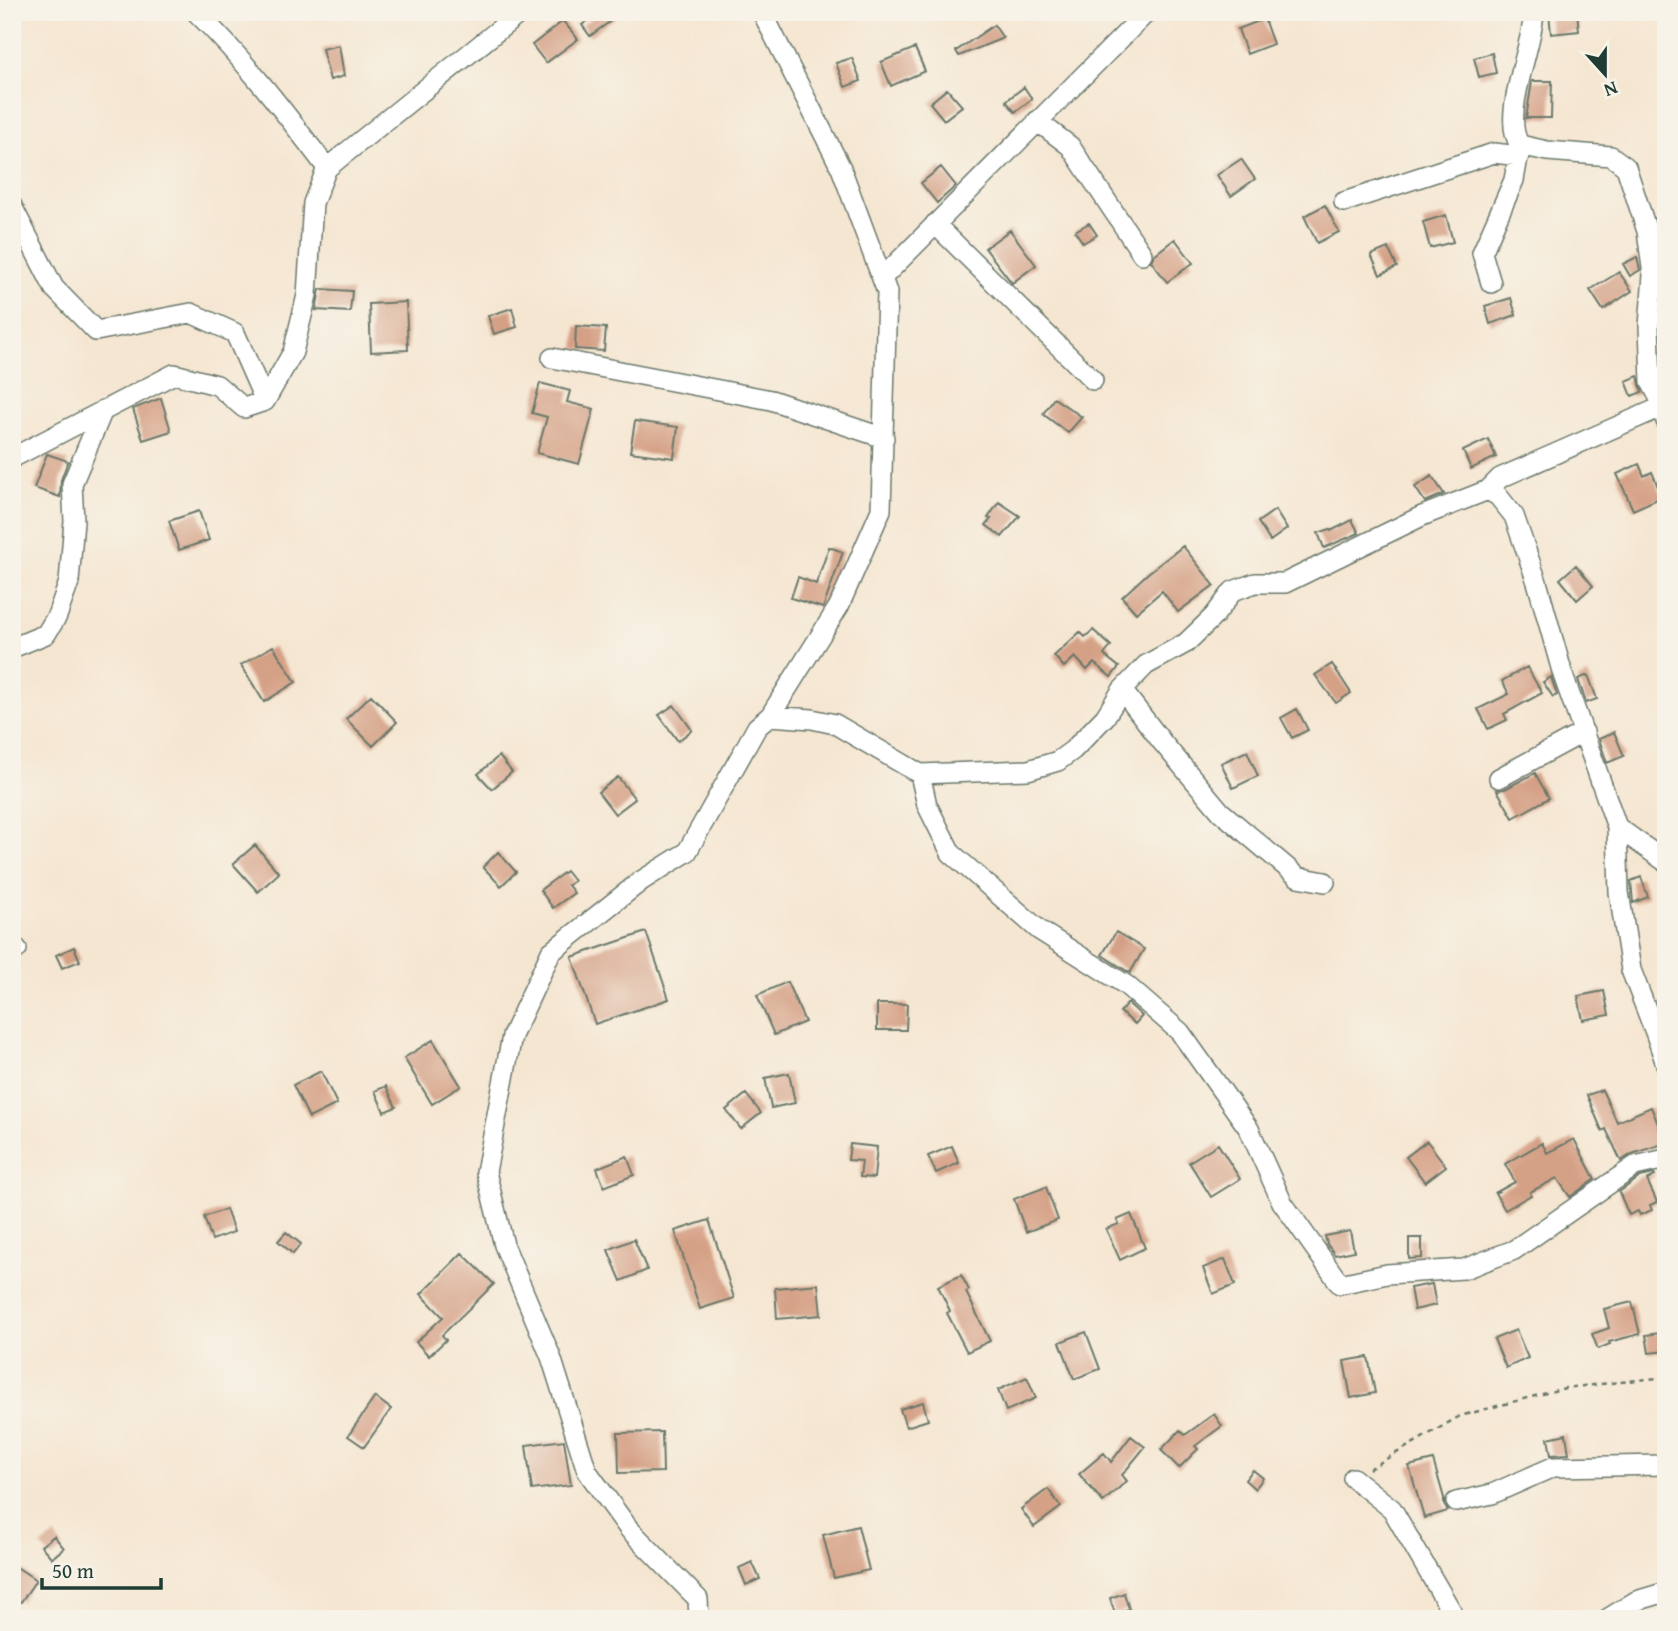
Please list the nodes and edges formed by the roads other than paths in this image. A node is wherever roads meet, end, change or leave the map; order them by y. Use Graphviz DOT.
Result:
graph roads {
  1 [pos="196,12"];
  2 [pos="521,12"];
  3 [pos="762,12"];
  4 [pos="1147,12"];
  5 [pos="1534,12"];
  6 [pos="1037,121"];
  7 [pos="1520,150"];
  8 [pos="327,168"];
  9 [pos="1344,202"];
  10 [pos="12,206"];
  11 [pos="935,224"];
  12 [pos="1142,254"];
  13 [pos="882,278"];
  14 [pos="1491,283"];
  15 [pos="552,358"];
  16 [pos="1093,380"];
  17 [pos="265,401"];
  18 [pos="103,410"];
  19 [pos="1665,410"];
  20 [pos="884,438"];
  21 [pos="12,458"];
  22 [pos="1488,490"];
  23 [pos="12,648"];
  24 [pos="1122,690"];
  25 [pos="770,716"];
  26 [pos="1584,733"];
  27 [pos="920,774"];
  28 [pos="1499,778"];
  29 [pos="1617,827"];
  30 [pos="1666,862"];
  31 [pos="1325,882"];
  32 [pos="1666,1064"];
  33 [pos="1666,1159"];
  34 [pos="1666,1465"];
  35 [pos="1353,1478"];
  36 [pos="1456,1502"];
  37 [pos="1666,1591"];
  38 [pos="699,1619"];
  39 [pos="1457,1619"];
  40 [pos="1607,1619"];
  1 -- 8 [label="street"];
  2 -- 8 [label="street"];
  3 -- 13 [label="street"];
  4 -- 6 [label="street"];
  5 -- 7 [label="street"];
  6 -- 11 [label="street"];
  6 -- 12 [label="street"];
  7 -- 9 [label="street"];
  7 -- 14 [label="street"];
  7 -- 19 [label="street"];
  8 -- 17 [label="street"];
  10 -- 17 [label="street"];
  11 -- 13 [label="street"];
  11 -- 16 [label="street"];
  13 -- 20 [label="street"];
  15 -- 20 [label="street"];
  17 -- 18 [label="street"];
  18 -- 21 [label="street"];
  18 -- 23 [label="street"];
  19 -- 22 [label="street"];
  20 -- 25 [label="street"];
  22 -- 24 [label="street"];
  22 -- 26 [label="street"];
  24 -- 27 [label="street"];
  24 -- 31 [label="street"];
  25 -- 27 [label="street"];
  25 -- 38 [label="street"];
  26 -- 28 [label="street"];
  26 -- 29 [label="street"];
  27 -- 33 [label="street"];
  29 -- 30 [label="street"];
  29 -- 32 [label="street"];
  34 -- 36 [label="street"];
  35 -- 39 [label="street"];
  37 -- 40 [label="street"];
}
